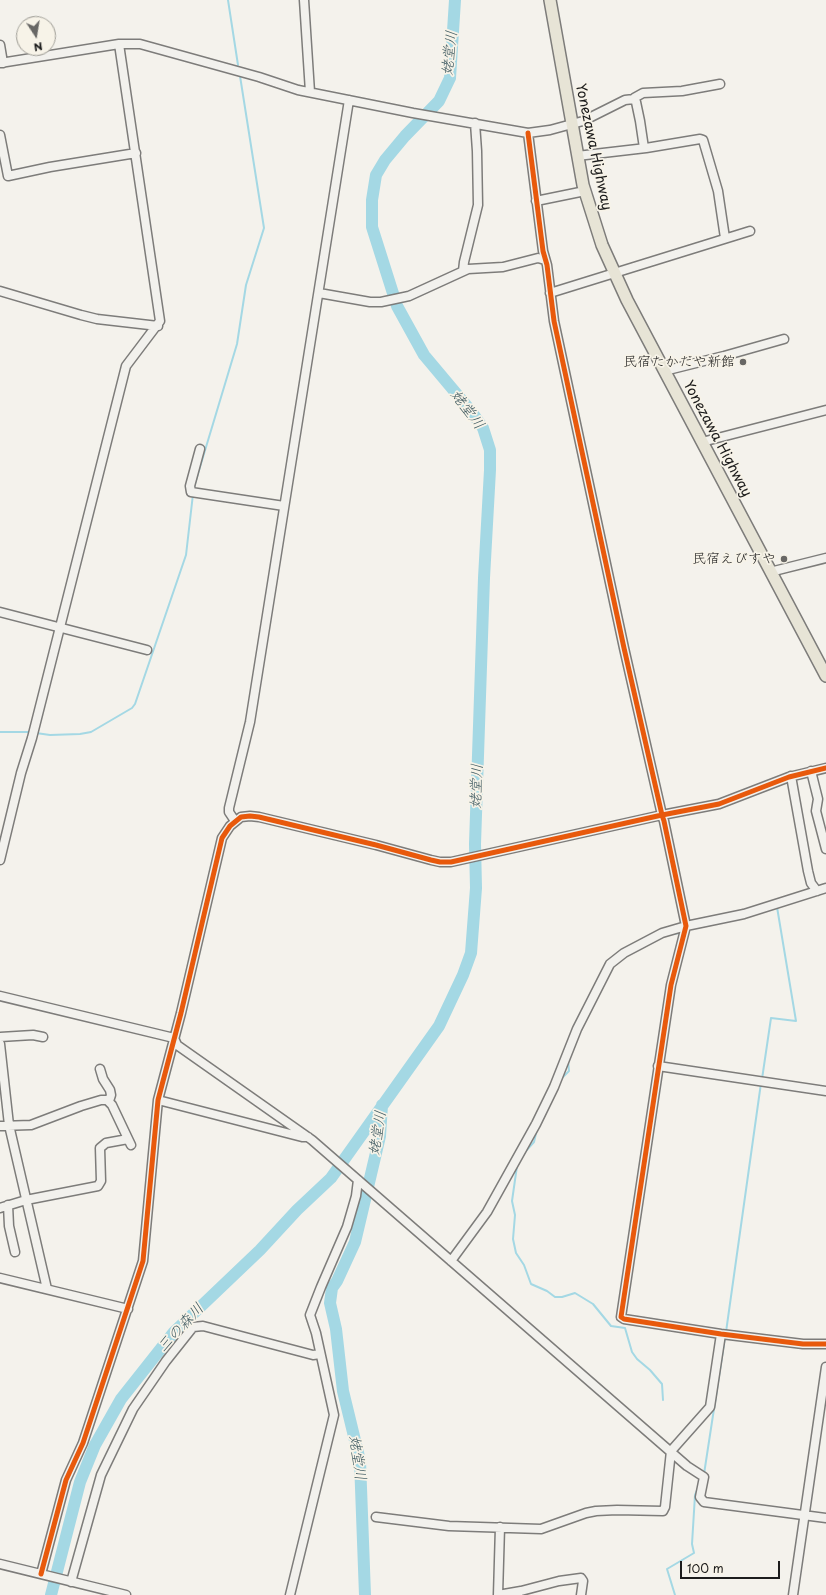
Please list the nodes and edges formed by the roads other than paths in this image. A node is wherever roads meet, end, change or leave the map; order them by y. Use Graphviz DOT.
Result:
graph roads {
  1 [pos="304,0"];
  2 [pos="550,0"];
  3 [pos="119,44"];
  4 [pos="0,45"];
  5 [pos="1,63"];
  6 [pos="720,84"];
  7 [pos="310,92"];
  8 [pos="634,99"];
  9 [pos="349,100"];
  10 [pos="475,123"];
  11 [pos="572,124"];
  12 [pos="528,132"];
  13 [pos="0,135"];
  14 [pos="644,148"];
  15 [pos="136,153"];
  16 [pos="578,156"];
  17 [pos="585,191"];
  18 [pos="536,201"];
  19 [pos="750,231"];
  20 [pos="725,238"];
  21 [pos="546,260"];
  22 [pos="463,270"];
  23 [pos="614,273"];
  24 [pos="0,291"];
  25 [pos="319,293"];
  26 [pos="550,293"];
  27 [pos="158,326"];
  28 [pos="784,339"];
  29 [pos="664,370"];
  30 [pos="826,410"];
  31 [pos="702,442"];
  32 [pos="200,449"];
  33 [pos="284,506"];
  34 [pos="826,558"];
  35 [pos="770,572"];
  36 [pos="0,612"];
  37 [pos="60,627"];
  38 [pos="147,650"];
  39 [pos="826,676"];
  40 [pos="826,768"];
  41 [pos="811,771"];
  42 [pos="791,776"];
  43 [pos="662,815"];
  44 [pos="234,821"];
  45 [pos="826,849"];
  46 [pos="0,860"];
  47 [pos="826,888"];
  48 [pos="817,891"];
  49 [pos="686,926"];
  50 [pos="0,996"];
  51 [pos="0,1037"];
  52 [pos="43,1037"];
  53 [pos="174,1038"];
  54 [pos="0,1044"];
  55 [pos="658,1066"];
  56 [pos="100,1069"];
  57 [pos="826,1091"];
  58 [pos="158,1100"];
  59 [pos="109,1101"];
  60 [pos="9,1125"];
  61 [pos="0,1126"];
  62 [pos="309,1137"];
  63 [pos="357,1179"];
  64 [pos="26,1200"];
  65 [pos="4,1207"];
  66 [pos="15,1252"];
  67 [pos="451,1261"];
  68 [pos="0,1278"];
  69 [pos="47,1289"];
  70 [pos="128,1309"];
  71 [pos="721,1334"];
  72 [pos="826,1344"];
  73 [pos="320,1354"];
  74 [pos="826,1367"];
  75 [pos="670,1451"];
  76 [pos="804,1515"];
  77 [pos="376,1517"];
  78 [pos="826,1518"];
  79 [pos="500,1527"];
  80 [pos="0,1564"];
  81 [pos="44,1575"];
  82 [pos="69,1581"];
  83 [pos="126,1595"];
  84 [pos="290,1595"];
  85 [pos="498,1595"];
  86 [pos="581,1595"];
  87 [pos="793,1595"];
  1 -- 7 [label="street"];
  2 -- 11 [label="highway, Yonezawa Highway"];
  3 -- 5 [label="street"];
  3 -- 7 [label="street"];
  3 -- 15 [label="street"];
  4 -- 5 [label="street"];
  6 -- 8 [label="street"];
  7 -- 9 [label="street"];
  8 -- 11 [label="street"];
  8 -- 14 [label="street"];
  9 -- 10 [label="street"];
  9 -- 25 [label="street"];
  10 -- 12 [label="street"];
  10 -- 22 [label="street"];
  11 -- 12 [label="street"];
  11 -- 16 [label="highway, Yonezawa Highway"];
  12 -- 18 [label="street"];
  13 -- 15 [label="street"];
  14 -- 16 [label="street"];
  14 -- 20 [label="street"];
  15 -- 27 [label="street"];
  16 -- 17 [label="highway, Yonezawa Highway"];
  17 -- 18 [label="street"];
  17 -- 23 [label="highway, Yonezawa Highway"];
  18 -- 21 [label="street"];
  19 -- 20 [label="street"];
  20 -- 23 [label="street"];
  21 -- 22 [label="street"];
  21 -- 26 [label="street"];
  22 -- 25 [label="street"];
  23 -- 26 [label="street"];
  23 -- 29 [label="highway, Yonezawa Highway"];
  24 -- 27 [label="street"];
  25 -- 33 [label="street"];
  26 -- 43 [label="street"];
  27 -- 37 [label="street"];
  28 -- 29 [label="street"];
  29 -- 31 [label="highway, Yonezawa Highway"];
  30 -- 31 [label="street"];
  31 -- 35 [label="highway, Yonezawa Highway"];
  32 -- 33 [label="street"];
  33 -- 44 [label="street"];
  34 -- 35 [label="street"];
  35 -- 39 [label="highway, Yonezawa Highway"];
  36 -- 37 [label="street"];
  37 -- 38 [label="street"];
  37 -- 46 [label="street"];
  40 -- 41 [label="street"];
  41 -- 42 [label="street"];
  41 -- 45 [label="street"];
  42 -- 43 [label="street"];
  42 -- 48 [label="street"];
  43 -- 44 [label="street"];
  43 -- 49 [label="street"];
  44 -- 53 [label="street"];
  47 -- 48 [label="street"];
  48 -- 49 [label="street"];
  49 -- 55 [label="street"];
  49 -- 67 [label="street"];
  50 -- 53 [label="street"];
  51 -- 52 [label="street"];
  53 -- 58 [label="street"];
  53 -- 62 [label="street"];
  54 -- 60 [label="street"];
  55 -- 57 [label="street"];
  55 -- 71 [label="street"];
  56 -- 59 [label="street"];
  58 -- 62 [label="street"];
  58 -- 70 [label="street"];
  59 -- 60 [label="street"];
  59 -- 64 [label="street"];
  60 -- 61 [label="street"];
  60 -- 64 [label="street"];
  62 -- 63 [label="street"];
  63 -- 67 [label="street"];
  63 -- 73 [label="street"];
  64 -- 65 [label="street"];
  64 -- 69 [label="street"];
  65 -- 66 [label="street"];
  67 -- 75 [label="street"];
  68 -- 69 [label="street"];
  69 -- 70 [label="street"];
  70 -- 81 [label="street"];
  71 -- 72 [label="street"];
  71 -- 75 [label="street"];
  73 -- 82 [label="street"];
  73 -- 84 [label="street"];
  74 -- 76 [label="street"];
  75 -- 76 [label="street"];
  75 -- 79 [label="street"];
  76 -- 78 [label="street"];
  76 -- 87 [label="street"];
  77 -- 79 [label="street"];
  79 -- 85 [label="street"];
  80 -- 81 [label="street"];
  81 -- 82 [label="street"];
  82 -- 83 [label="street"];
  85 -- 86 [label="street"];
}
